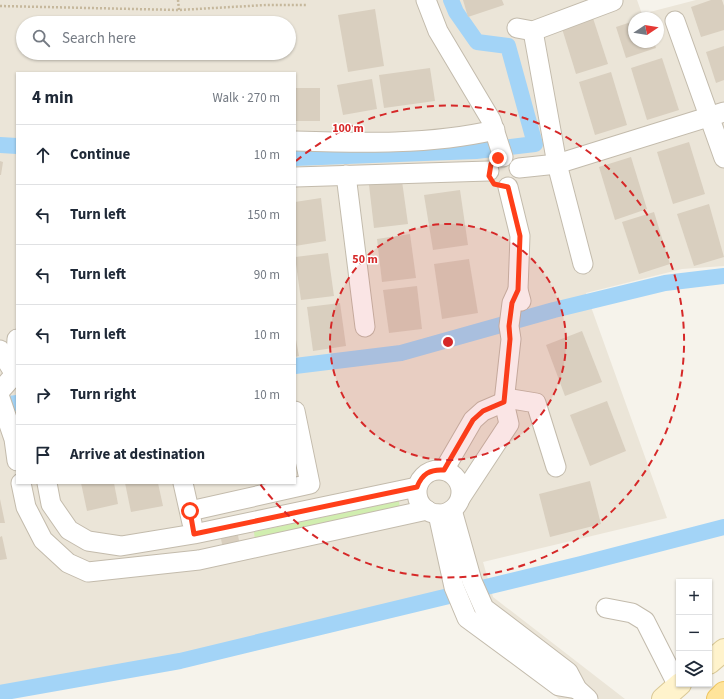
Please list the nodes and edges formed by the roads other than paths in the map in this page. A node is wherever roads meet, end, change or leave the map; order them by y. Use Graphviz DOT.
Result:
graph roads {
  1 [pos="426,0"];
  2 [pos="613,1"];
  3 [pos="674,21"];
  4 [pos="716,115"];
  5 [pos="495,130"];
  6 [pos="296,142"];
  7 [pos="503,156"];
  8 [pos="724,158"];
  9 [pos="557,164"];
  10 [pos="519,168"];
  11 [pos="489,171"];
  12 [pos="346,175"];
  13 [pos="296,177"];
  14 [pos="508,187"];
  15 [pos="583,264"];
  16 [pos="365,327"];
  17 [pos="0,350"];
  18 [pos="16,376"];
  19 [pos="0,391"];
  20 [pos="0,398"];
  21 [pos="505,400"];
  22 [pos="296,416"];
  23 [pos="16,454"];
  24 [pos="556,467"];
  25 [pos="444,470"];
  26 [pos="21,484"];
  27 [pos="47,484"];
  28 [pos="184,484"];
  29 [pos="417,487"];
  30 [pos="444,508"];
  31 [pos="190,511"];
  32 [pos="194,534"];
  33 [pos="199,560"];
  34 [pos="606,608"];
  35 [pos="724,650"];
  36 [pos="712,660"];
  37 [pos="674,690"];
  38 [pos="724,693"];
  39 [pos="583,694"];
  40 [pos="718,699"];
  1 -- 5 [label="street"];
  2 -- 9 [label="street"];
  3 -- 4 [label="street"];
  4 -- 8 [label="street"];
  4 -- 9 [label="street"];
  5 -- 6 [label="street"];
  5 -- 7 [label="street"];
  7 -- 10 [label="street"];
  7 -- 11 [label="street"];
  9 -- 10 [label="street"];
  9 -- 15 [label="street"];
  10 -- 14 [label="street"];
  11 -- 12 [label="street"];
  11 -- 14 [label="street"];
  12 -- 13 [label="street"];
  12 -- 16 [label="street"];
  14 -- 21 [label="street"];
  17 -- 18 [label="street"];
  18 -- 19 [label="street"];
  20 -- 23 [label="street"];
  21 -- 24 [label="street"];
  21 -- 25 [label="street"];
  21 -- 30 [label="street"];
  22 -- 31 [label="street"];
  25 -- 29 [label="street"];
  25 -- 30 [label="street"];
  26 -- 33 [label="street"];
  27 -- 32 [label="street"];
  28 -- 31 [label="street"];
  29 -- 30 [label="street"];
  29 -- 32 [label="street"];
  30 -- 33 [label="street"];
  30 -- 39 [label="street"];
  30 -- 39 [label="street"];
  31 -- 32 [label="street"];
  32 -- 33 [label="street"];
  34 -- 37 [label="street"];
  35 -- 36 [label="main road"];
  38 -- 40 [label="main road"];
}
